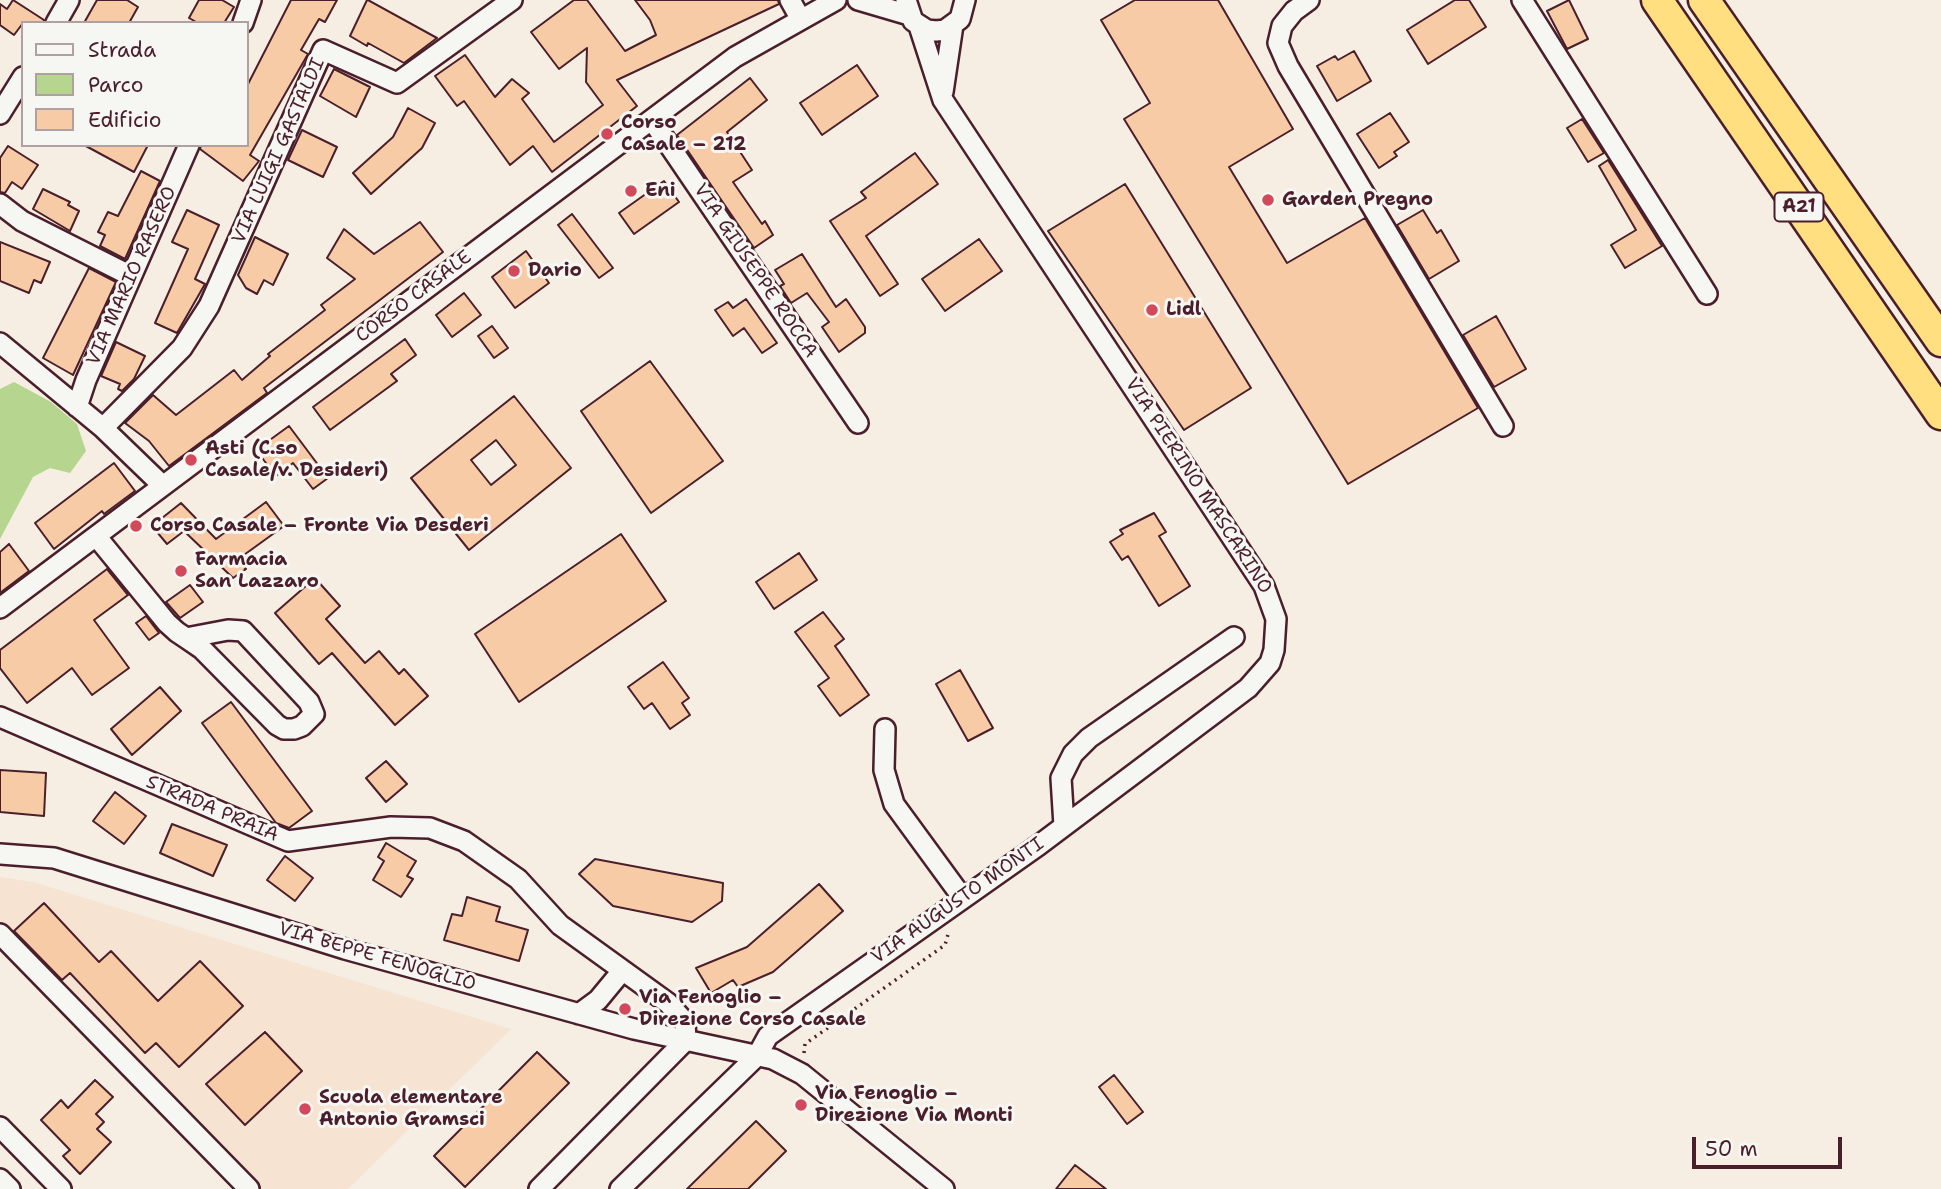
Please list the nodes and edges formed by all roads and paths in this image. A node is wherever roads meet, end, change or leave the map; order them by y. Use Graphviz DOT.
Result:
graph roads {
  1 [pos="69,0"];
  2 [pos="251,0"];
  3 [pos="512,0"];
  4 [pos="790,0"];
  5 [pos="836,0"];
  6 [pos="858,0"];
  7 [pos="965,0"];
  8 [pos="1310,0"];
  9 [pos="1522,0"];
  10 [pos="1657,0"];
  11 [pos="1704,0"];
  12 [pos="911,14"];
  13 [pos="800,18"];
  14 [pos="56,21"];
  15 [pos="244,21"];
  16 [pos="954,25"];
  17 [pos="21,80"];
  18 [pos="943,100"];
  19 [pos="0,114"];
  20 [pos="652,120"];
  21 [pos="188,147"];
  22 [pos="0,204"];
  23 [pos="131,276"];
  24 [pos="1707,293"];
  25 [pos="1941,341"];
  26 [pos="0,343"];
  27 [pos="77,407"];
  28 [pos="1941,414"];
  29 [pos="858,423"];
  30 [pos="1503,426"];
  31 [pos="103,428"];
  32 [pos="162,485"];
  33 [pos="96,536"];
  34 [pos="0,608"];
  35 [pos="1234,637"];
  36 [pos="186,638"];
  37 [pos="0,717"];
  38 [pos="885,729"];
  39 [pos="1064,827"];
  40 [pos="0,854"];
  41 [pos="962,897"];
  42 [pos="938,914"];
  43 [pos="0,934"];
  44 [pos="622,971"];
  45 [pos="579,1014"];
  46 [pos="686,1040"];
  47 [pos="757,1056"];
  48 [pos="793,1068"];
  49 [pos="0,1127"];
  50 [pos="0,1179"];
  51 [pos="548,1186"];
  52 [pos="10,1189"];
  53 [pos="61,1189"];
  54 [pos="249,1189"];
  55 [pos="620,1189"];
  56 [pos="944,1189"];
  1 -- 14 [label="street"];
  2 -- 15 [label="street"];
  3 -- 31 [label="street, VIA LUIGI GASTALDI"];
  4 -- 13 [label="street"];
  5 -- 13 [label="street, CORSO CASALE"];
  6 -- 12 [label="street"];
  7 -- 16 [label="street"];
  8 -- 30 [label="street"];
  9 -- 24 [label="street"];
  10 -- 28 [label="highway, A21"];
  11 -- 25 [label="highway, A21"];
  12 -- 16 [label="street"];
  12 -- 18 [label="street, VIA PIERINO MASCARINO"];
  13 -- 20 [label="street, CORSO CASALE"];
  16 -- 18 [label="street"];
  17 -- 19 [label="street"];
  18 -- 39 [label="street, VIA PIERINO MASCARINO"];
  20 -- 29 [label="street, VIA GIUSEPPE ROCCA"];
  20 -- 32 [label="street, CORSO CASALE"];
  21 -- 23 [label="street, VIA MARIO RASERO"];
  22 -- 23 [label="street"];
  23 -- 27 [label="street, VIA MARIO RASERO"];
  26 -- 27 [label="street"];
  27 -- 31 [label="street"];
  31 -- 32 [label="street"];
  32 -- 33 [label="street, CORSO CASALE"];
  33 -- 34 [label="street, CORSO CASALE"];
  33 -- 36 [label="street"];
  35 -- 39 [label="street, VIA AUGUSTO MONTI"];
  36 -- 36 [label="street"];
  37 -- 44 [label="street, STRADA PRAIA"];
  38 -- 41 [label="street"];
  39 -- 41 [label="street, VIA AUGUSTO MONTI"];
  40 -- 45 [label="street, VIA BEPPE FENOGLIO"];
  41 -- 42 [label="street, VIA AUGUSTO MONTI"];
  42 -- 47 [label="street, VIA AUGUSTO MONTI"];
  42 -- 48 [label="path"];
  43 -- 54 [label="street"];
  44 -- 45 [label="street"];
  44 -- 46 [label="street, STRADA PRAIA"];
  45 -- 46 [label="street, VIA BEPPE FENOGLIO"];
  46 -- 47 [label="street, VIA BEPPE FENOGLIO"];
  46 -- 51 [label="street"];
  47 -- 48 [label="street, VIA BEPPE FENOGLIO"];
  47 -- 55 [label="street, VIA AUGUSTO MONTI"];
  48 -- 56 [label="street, VIA BEPPE FENOGLIO"];
  49 -- 53 [label="street"];
  50 -- 52 [label="street"];
}
